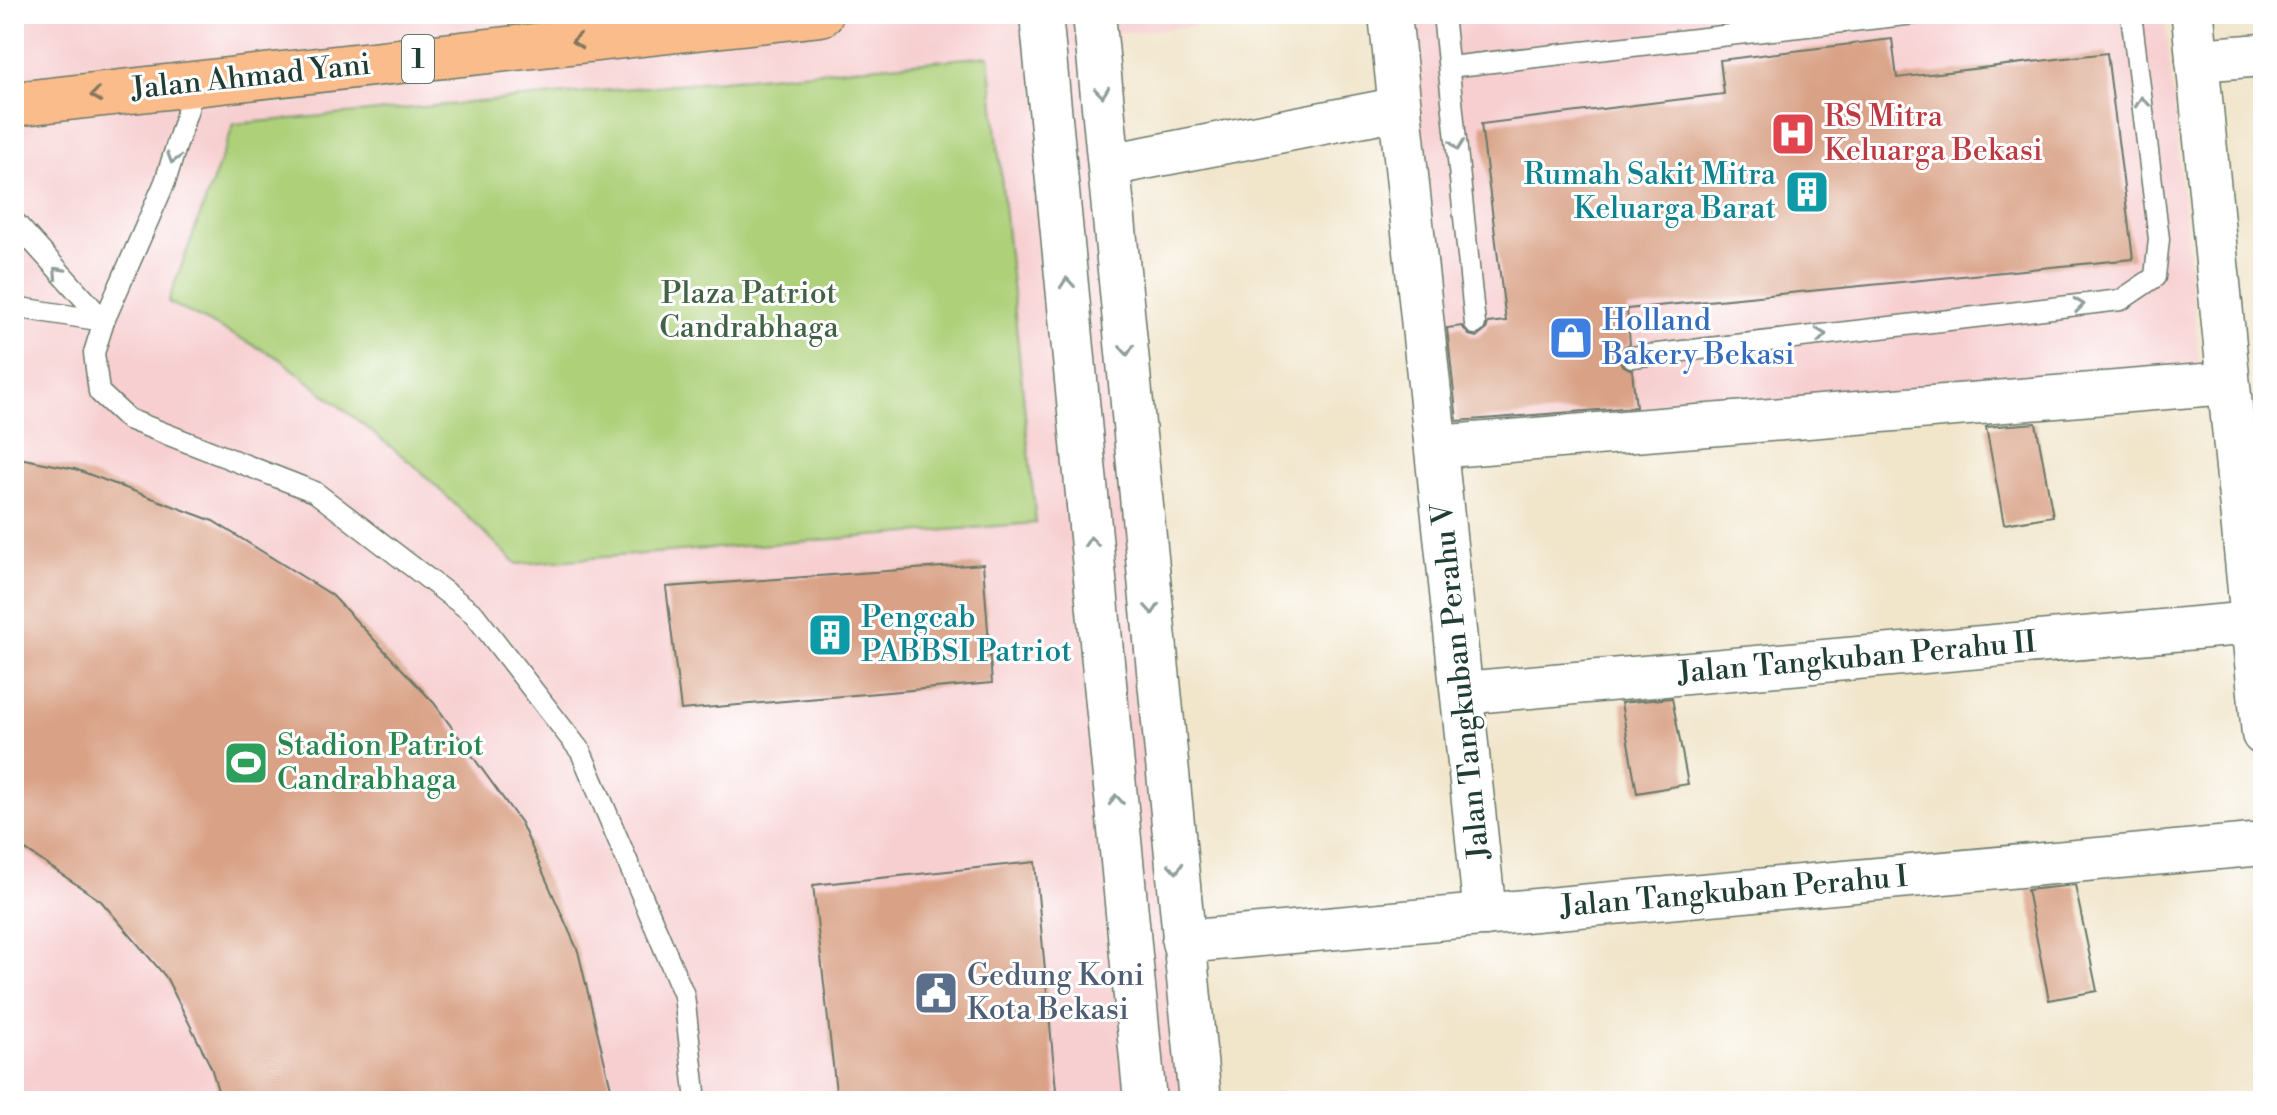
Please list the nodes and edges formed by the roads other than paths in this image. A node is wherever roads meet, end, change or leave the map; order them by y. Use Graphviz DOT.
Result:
graph roads {
  1 [pos="821,14"];
  2 [pos="1041,14"];
  3 [pos="1094,14"];
  4 [pos="1390,14"];
  5 [pos="1443,14"];
  6 [pos="1914,14"];
  7 [pos="2131,14"];
  8 [pos="2193,17"];
  9 [pos="2263,55"];
  10 [pos="2197,60"];
  11 [pos="1449,67"];
  12 [pos="196,83"];
  13 [pos="14,104"];
  14 [pos="1400,108"];
  15 [pos="1109,165"];
  16 [pos="14,221"];
  17 [pos="14,307"];
  18 [pos="104,321"];
  19 [pos="1475,324"];
  20 [pos="1632,357"];
  21 [pos="2228,383"];
  22 [pos="1436,447"];
  23 [pos="2252,623"];
  24 [pos="1462,693"];
  25 [pos="2263,734"];
  26 [pos="2263,844"];
  27 [pos="1485,915"];
  28 [pos="1194,942"];
  29 [pos="696,1101"];
  30 [pos="1145,1101"];
  31 [pos="1200,1101"];
  1 -- 12 [label="highway, Jalan Ahmad Yani / 1, one-way"];
  30 -- 2 [label="street, one-way"];
  3 -- 15 [label="street, one-way"];
  4 -- 14 [label="street, Jalan Tangkuban Perahu V"];
  5 -- 11 [label="lane"];
  6 -- 11 [label="lane"];
  20 -- 7 [label="lane, one-way"];
  8 -- 10 [label="street"];
  9 -- 10 [label="street"];
  10 -- 21 [label="street"];
  11 -- 19 [label="lane, one-way"];
  12 -- 13 [label="highway, Jalan Ahmad Yani / 1, one-way"];
  12 -- 18 [label="lane, one-way"];
  14 -- 15 [label="street"];
  14 -- 22 [label="street, Jalan Tangkuban Perahu V"];
  15 -- 28 [label="street, one-way"];
  18 -- 16 [label="lane, one-way"];
  17 -- 18 [label="lane"];
  18 -- 29 [label="lane"];
  21 -- 22 [label="street"];
  21 -- 23 [label="street"];
  22 -- 24 [label="street, Jalan Tangkuban Perahu V"];
  23 -- 24 [label="street, Jalan Tangkuban Perahu II"];
  23 -- 25 [label="street"];
  24 -- 27 [label="street, Jalan Tangkuban Perahu V"];
  26 -- 27 [label="street, Jalan Tangkuban Perahu I"];
  27 -- 28 [label="street, Jalan Tangkuban Perahu I"];
  28 -- 31 [label="street"];
}
